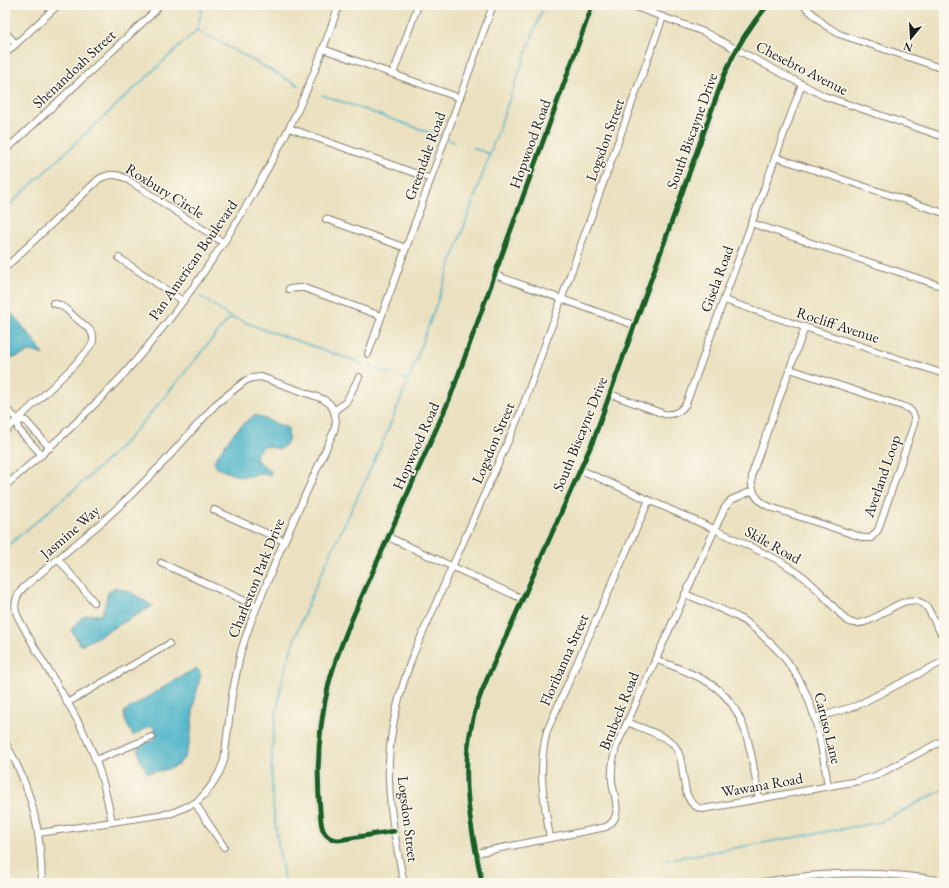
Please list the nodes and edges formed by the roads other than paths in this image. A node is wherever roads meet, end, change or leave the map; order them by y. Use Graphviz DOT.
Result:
graph roads {
  1 [pos="58,5"];
  2 [pos="159,5"];
  3 [pos="339,5"];
  4 [pos="418,5"];
  5 [pos="494,5"];
  6 [pos="593,5"];
  7 [pos="630,5"];
  8 [pos="768,5"];
  9 [pos="803,5"];
  10 [pos="937,5"];
  11 [pos="944,7"];
  12 [pos="663,17"];
  13 [pos="5,32"];
  14 [pos="16,44"];
  15 [pos="323,49"];
  16 [pos="736,49"];
  17 [pos="5,54"];
  18 [pos="944,69"];
  19 [pos="393,74"];
  20 [pos="802,84"];
  21 [pos="460,98"];
  22 [pos="289,128"];
  23 [pos="944,137"];
  24 [pos="5,151"];
  25 [pos="775,157"];
  26 [pos="431,179"];
  27 [pos="944,213"];
  28 [pos="326,218"];
  29 [pos="751,223"];
  30 [pos="224,243"];
  31 [pos="406,248"];
  32 [pos="119,258"];
  33 [pos="5,268"];
  34 [pos="495,275"];
  35 [pos="944,287"];
  36 [pos="289,290"];
  37 [pos="562,299"];
  38 [pos="724,300"];
  39 [pos="184,301"];
  40 [pos="53,303"];
  41 [pos="381,316"];
  42 [pos="634,325"];
  43 [pos="804,327"];
  44 [pos="368,354"];
  45 [pos="790,369"];
  46 [pos="944,374"];
  47 [pos="359,377"];
  48 [pos="610,394"];
  49 [pos="5,408"];
  50 [pos="334,411"];
  51 [pos="18,420"];
  52 [pos="5,430"];
  53 [pos="50,448"];
  54 [pos="42,455"];
  55 [pos="581,470"];
  56 [pos="5,486"];
  57 [pos="752,491"];
  58 [pos="649,500"];
  59 [pos="214,510"];
  60 [pos="714,529"];
  61 [pos="388,537"];
  62 [pos="284,541"];
  63 [pos="58,559"];
  64 [pos="161,563"];
  65 [pos="453,566"];
  66 [pos="685,594"];
  67 [pos="522,599"];
  68 [pos="94,602"];
  69 [pos="256,606"];
  70 [pos="944,639"];
  71 [pos="169,644"];
  72 [pos="655,659"];
  73 [pos="944,661"];
  74 [pos="67,703"];
  75 [pos="815,718"];
  76 [pos="627,722"];
  77 [pos="152,737"];
  78 [pos="944,740"];
  79 [pos="5,742"];
  80 [pos="96,760"];
  81 [pos="828,786"];
  82 [pos="759,799"];
  83 [pos="195,802"];
  84 [pos="112,822"];
  85 [pos="394,831"];
  86 [pos="38,833"];
  87 [pos="550,838"];
  88 [pos="224,847"];
  89 [pos="476,853"];
  90 [pos="944,881"];
  91 [pos="42,883"];
  92 [pos="404,883"];
  93 [pos="482,883"];
  94 [pos="759,883"];
  1 -- 14 [label="street"];
  2 -- 24 [label="street, Shenandoah Street"];
  3 -- 15 [label="street, Pan American Boulevard"];
  4 -- 19 [label="street"];
  5 -- 21 [label="street, Greendale Road"];
  6 -- 34 [label="street, Hopwood Road"];
  7 -- 12 [label="street, Chesebro Avenue"];
  8 -- 16 [label="street, South Biscayne Drive"];
  9 -- 18 [label="street"];
  10 -- 11 [label="street"];
  12 -- 16 [label="street, Chesebro Avenue"];
  12 -- 37 [label="street, Logsdon Street"];
  13 -- 14 [label="street"];
  14 -- 17 [label="street"];
  15 -- 19 [label="street"];
  15 -- 22 [label="street, Pan American Boulevard"];
  16 -- 20 [label="street, Chesebro Avenue"];
  16 -- 42 [label="street, South Biscayne Drive"];
  19 -- 21 [label="street"];
  20 -- 23 [label="street, Chesebro Avenue"];
  20 -- 25 [label="street, Gisela Road"];
  21 -- 26 [label="street, Greendale Road"];
  22 -- 26 [label="street"];
  22 -- 30 [label="street, Pan American Boulevard"];
  25 -- 27 [label="street"];
  25 -- 29 [label="street, Gisela Road"];
  26 -- 31 [label="street, Greendale Road"];
  28 -- 31 [label="street"];
  29 -- 35 [label="street"];
  29 -- 38 [label="street, Gisela Road"];
  30 -- 33 [label="street, Roxbury Circle"];
  30 -- 39 [label="street, Pan American Boulevard"];
  31 -- 41 [label="street, Greendale Road"];
  32 -- 39 [label="street"];
  34 -- 37 [label="street"];
  34 -- 61 [label="street, Hopwood Road"];
  36 -- 41 [label="street"];
  37 -- 42 [label="street"];
  37 -- 65 [label="street, Logsdon Street"];
  38 -- 43 [label="street, Rocliff Avenue"];
  38 -- 48 [label="street, Gisela Road"];
  39 -- 53 [label="street, Pan American Boulevard"];
  40 -- 51 [label="street"];
  41 -- 44 [label="street"];
  42 -- 48 [label="street, South Biscayne Drive"];
  43 -- 45 [label="street"];
  43 -- 46 [label="street, Rocliff Avenue"];
  45 -- 57 [label="street"];
  45 -- 57 [label="street, Averland Loop"];
  47 -- 50 [label="street"];
  48 -- 55 [label="street, South Biscayne Drive"];
  49 -- 51 [label="street"];
  50 -- 62 [label="street, Charleston Park Drive"];
  50 -- 63 [label="street, Jasmine Way"];
  51 -- 52 [label="street"];
  51 -- 53 [label="street"];
  51 -- 54 [label="street"];
  53 -- 54 [label="street, Pan American Boulevard"];
  54 -- 56 [label="street, Pan American Boulevard"];
  55 -- 58 [label="street, Skile Road"];
  55 -- 67 [label="street, South Biscayne Drive"];
  57 -- 60 [label="street, Brubeck Road"];
  58 -- 60 [label="street, Skile Road"];
  58 -- 87 [label="street, Floribanna Street"];
  59 -- 62 [label="street"];
  60 -- 66 [label="street, Brubeck Road"];
  60 -- 70 [label="street, Skile Road"];
  61 -- 65 [label="street"];
  61 -- 85 [label="street, Hopwood Road"];
  62 -- 69 [label="street, Charleston Park Drive"];
  63 -- 68 [label="street"];
  63 -- 74 [label="street, Jasmine Way"];
  64 -- 69 [label="street"];
  65 -- 67 [label="street"];
  65 -- 85 [label="street, Logsdon Street"];
  66 -- 72 [label="street, Brubeck Road"];
  66 -- 75 [label="street, Caruso Lane"];
  67 -- 89 [label="street, South Biscayne Drive"];
  69 -- 83 [label="street, Charleston Park Drive"];
  71 -- 74 [label="street"];
  72 -- 76 [label="street, Brubeck Road"];
  72 -- 82 [label="street"];
  73 -- 75 [label="street"];
  74 -- 80 [label="street, Jasmine Way"];
  75 -- 81 [label="street, Caruso Lane"];
  76 -- 82 [label="street, Wawana Road"];
  76 -- 87 [label="street, Brubeck Road"];
  77 -- 80 [label="street"];
  78 -- 81 [label="street, Wawana Road"];
  79 -- 86 [label="street"];
  80 -- 84 [label="street, Jasmine Way"];
  81 -- 82 [label="street, Wawana Road"];
  83 -- 84 [label="street, Charleston Park Drive"];
  83 -- 88 [label="street"];
  84 -- 86 [label="street, Charleston Park Drive"];
  85 -- 92 [label="street, Logsdon Street"];
  86 -- 91 [label="street"];
  87 -- 89 [label="street, Brubeck Road"];
  89 -- 93 [label="street, South Biscayne Drive"];
  90 -- 94 [label="street"];
}
